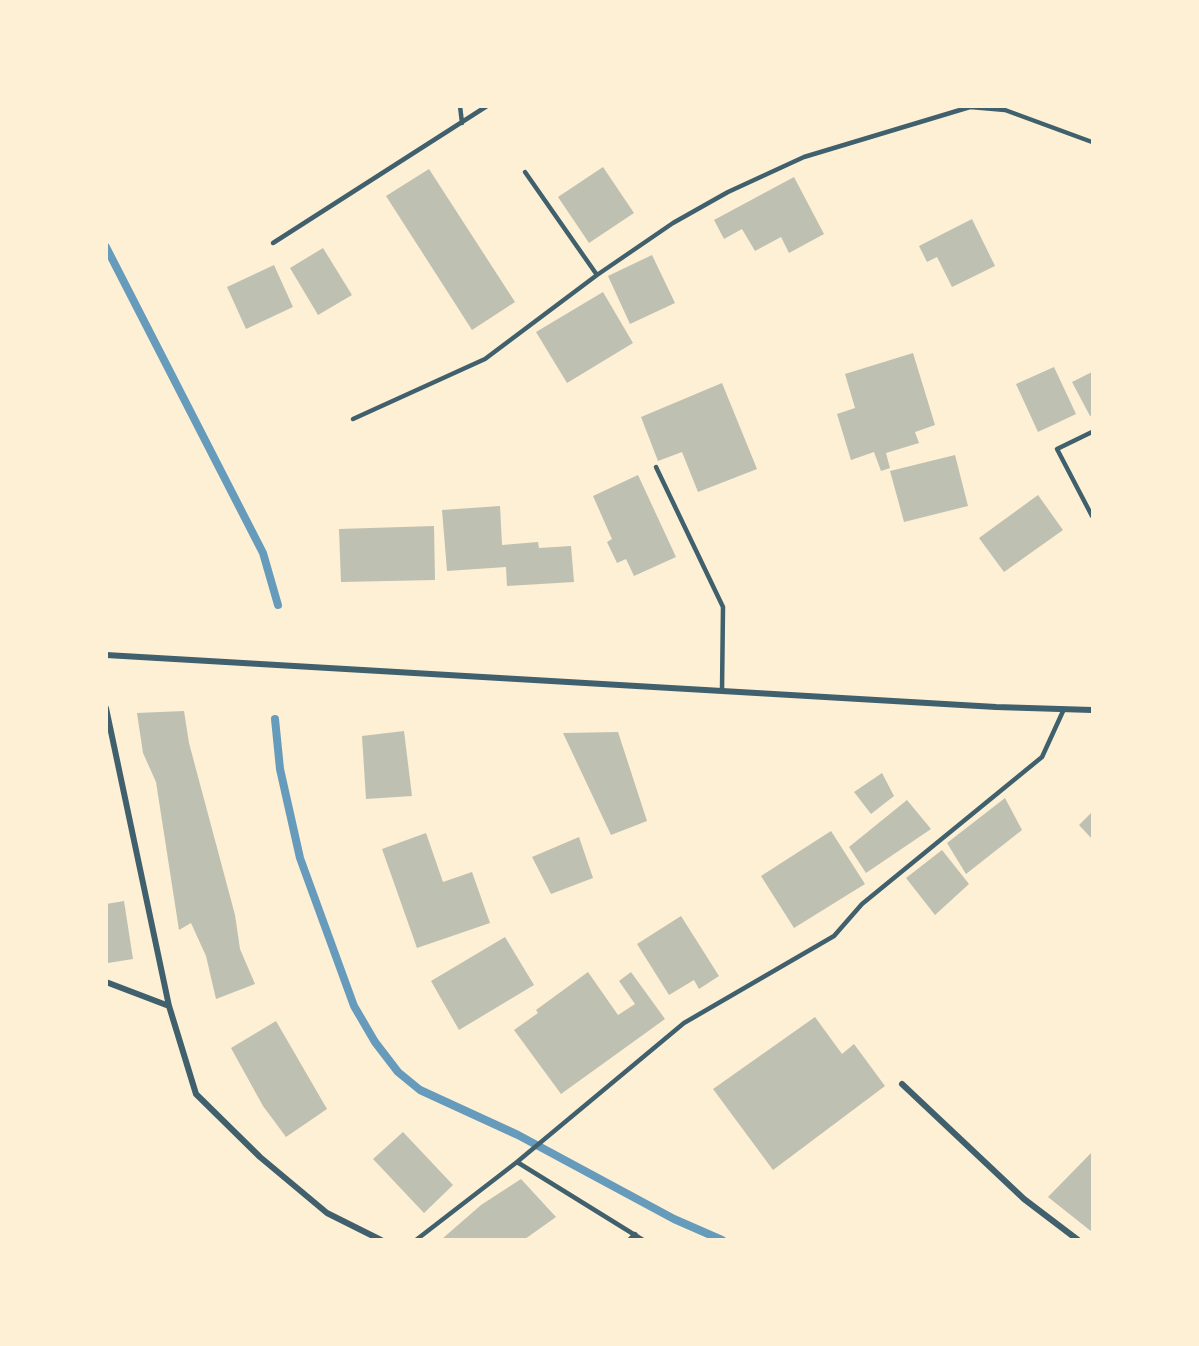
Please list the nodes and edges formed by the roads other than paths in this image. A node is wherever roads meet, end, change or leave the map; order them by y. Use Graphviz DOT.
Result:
graph roads {
  1 [pos="460,106"];
  2 [pos="487,106"];
  3 [pos="462,123"];
  4 [pos="1092,142"];
  5 [pos="525,172"];
  6 [pos="273,243"];
  7 [pos="597,275"];
  8 [pos="352,419"];
  9 [pos="1092,432"];
  10 [pos="656,467"];
  11 [pos="1092,516"];
  12 [pos="106,655"];
  13 [pos="722,691"];
  14 [pos="106,708"];
  15 [pos="1064,709"];
  16 [pos="1092,710"];
  17 [pos="106,982"];
  18 [pos="170,1006"];
  19 [pos="902,1084"];
  20 [pos="517,1162"];
  21 [pos="633,1237"];
  22 [pos="381,1239"];
  23 [pos="416,1239"];
  24 [pos="643,1239"];
  25 [pos="1078,1239"];
  1 -- 3 [label="lane"];
  2 -- 3 [label="lane"];
  3 -- 6 [label="lane"];
  4 -- 7 [label="lane"];
  5 -- 7 [label="lane"];
  7 -- 8 [label="lane"];
  9 -- 11 [label="lane"];
  10 -- 13 [label="lane"];
  12 -- 13 [label="street"];
  13 -- 15 [label="street"];
  14 -- 18 [label="street"];
  15 -- 16 [label="street"];
  15 -- 20 [label="lane"];
  17 -- 18 [label="street"];
  18 -- 22 [label="street"];
  19 -- 25 [label="street"];
  20 -- 21 [label="lane"];
  20 -- 23 [label="lane"];
  21 -- 24 [label="lane"];
}
